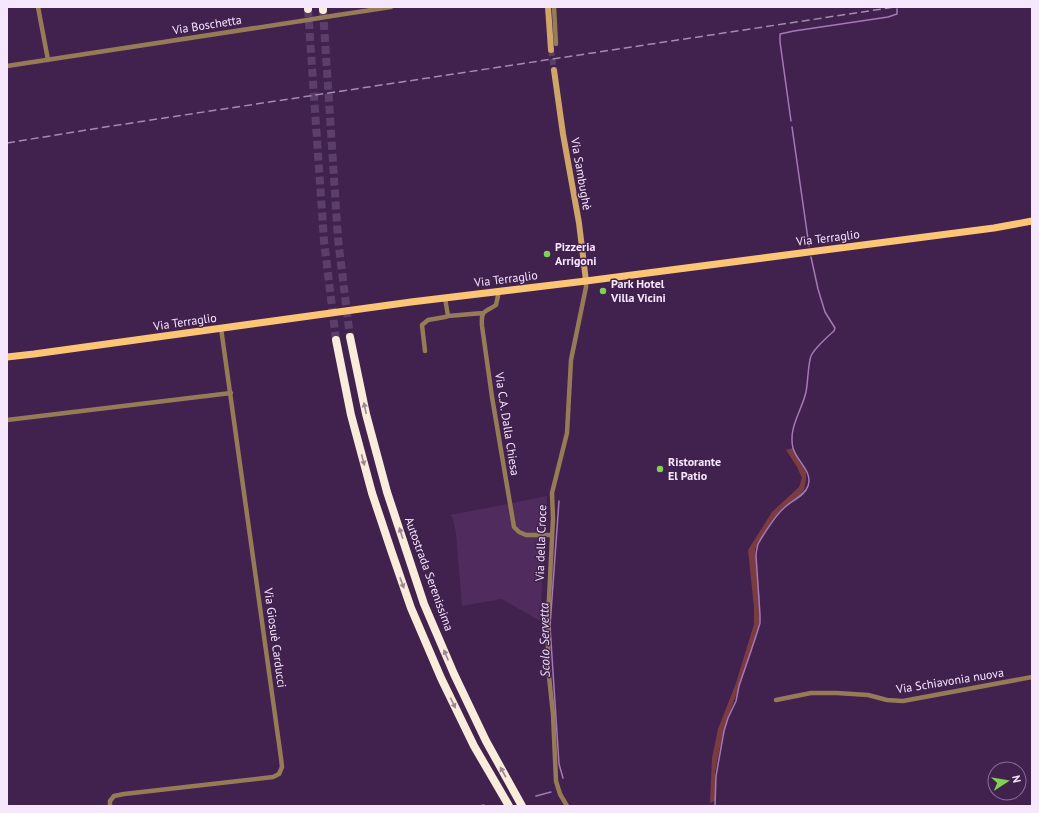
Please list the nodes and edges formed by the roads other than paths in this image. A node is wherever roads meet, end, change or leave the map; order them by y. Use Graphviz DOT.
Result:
graph roads {
  1 [pos="38,7"];
  2 [pos="391,7"];
  3 [pos="548,7"];
  4 [pos="554,7"];
  5 [pos="384,8"];
  6 [pos="556,44"];
  7 [pos="551,50"];
  8 [pos="48,60"];
  9 [pos="7,66"];
  10 [pos="554,70"];
  11 [pos="1032,221"];
  12 [pos="586,281"];
  13 [pos="499,291"];
  14 [pos="445,298"];
  15 [pos="483,313"];
  16 [pos="448,316"];
  17 [pos="222,328"];
  18 [pos="350,337"];
  19 [pos="336,340"];
  20 [pos="425,351"];
  21 [pos="7,356"];
  22 [pos="230,393"];
  23 [pos="7,420"];
  24 [pos="552,535"];
  25 [pos="1032,677"];
  26 [pos="776,700"];
  27 [pos="110,806"];
  28 [pos="509,806"];
  29 [pos="522,806"];
  30 [pos="568,806"];
  1 -- 8 [label="street"];
  2 -- 5 [label="street, Via Boschetta"];
  3 -- 7 [label="street"];
  4 -- 6 [label="street"];
  5 -- 8 [label="street, Via Boschetta, bridge"];
  8 -- 9 [label="street, Via Boschetta"];
  10 -- 12 [label="street, Via Sambughè"];
  11 -- 12 [label="main road, Via Terraglio"];
  12 -- 13 [label="main road, Via Terraglio"];
  12 -- 24 [label="street, Via della Croce"];
  13 -- 14 [label="main road, Via Terraglio"];
  13 -- 15 [label="street"];
  14 -- 16 [label="street"];
  14 -- 17 [label="main road, Via Terraglio"];
  15 -- 16 [label="street"];
  15 -- 24 [label="street, Via C.A. Dalla Chiesa"];
  16 -- 20 [label="street"];
  17 -- 21 [label="main road, Via Terraglio"];
  17 -- 22 [label="street, Via Giosuè Carducci"];
  29 -- 18 [label="highway, Autostrada Serenissima, one-way"];
  19 -- 28 [label="highway, one-way"];
  22 -- 23 [label="street"];
  22 -- 27 [label="street, Via Giosuè Carducci"];
  24 -- 30 [label="street, Via della Croce"];
  25 -- 26 [label="street, Via Schiavonia nuova"];
}
